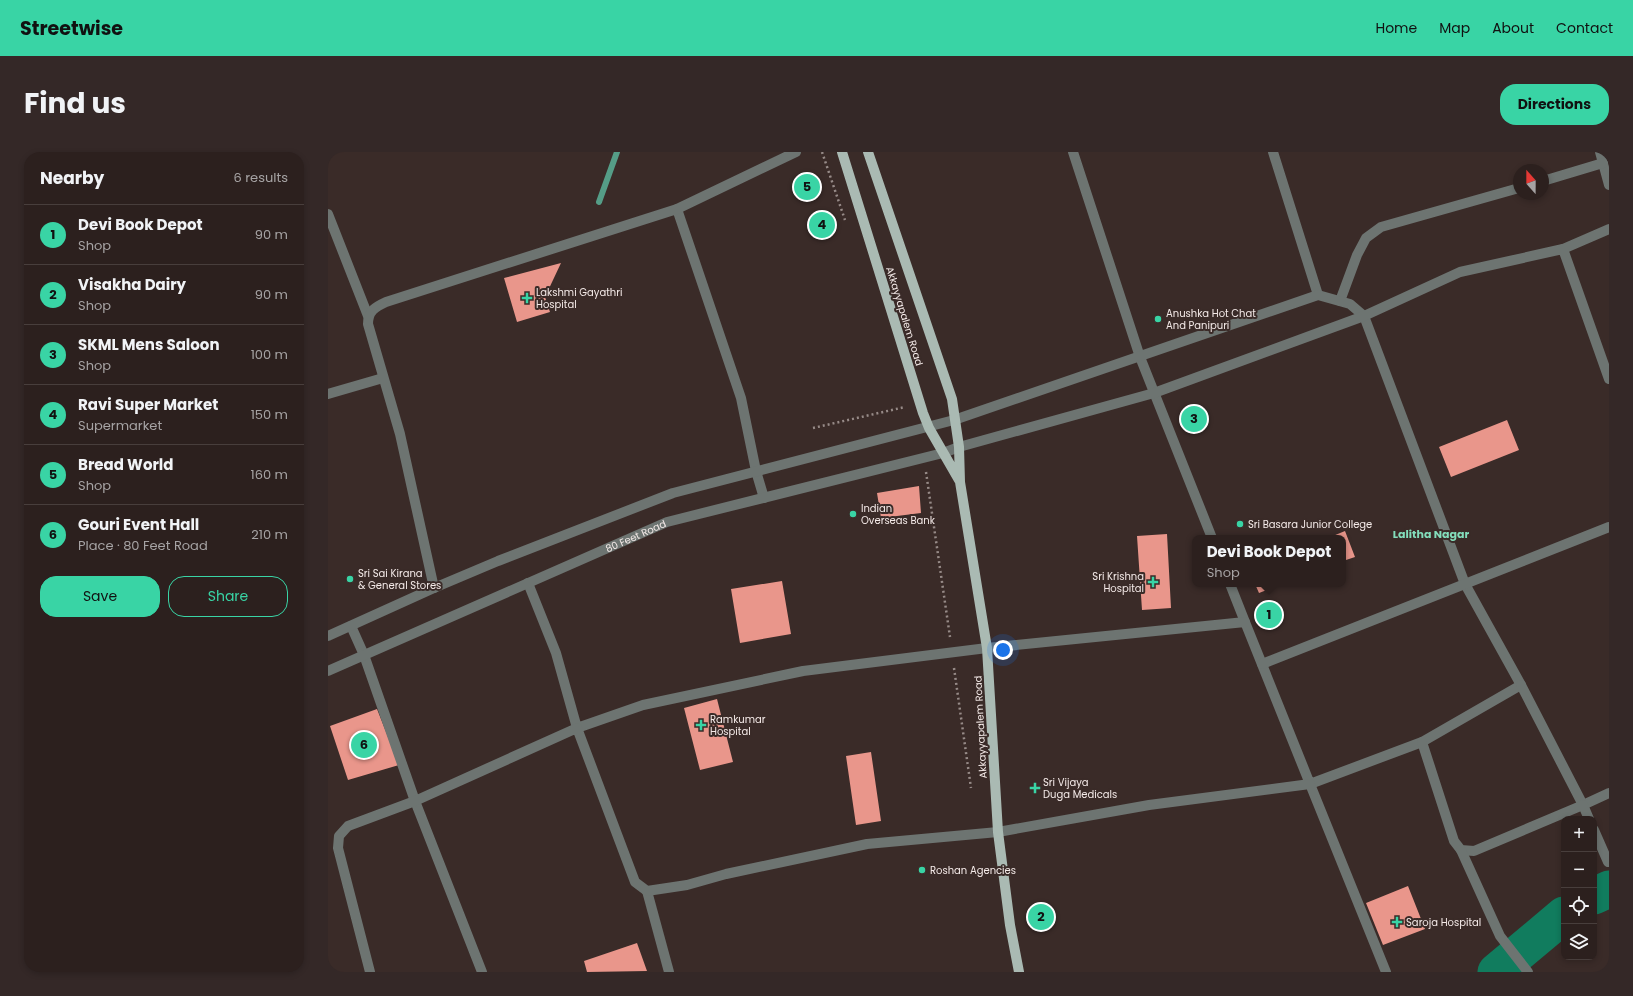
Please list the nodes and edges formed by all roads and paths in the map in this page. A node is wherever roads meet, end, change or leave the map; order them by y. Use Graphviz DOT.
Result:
graph roads {
  1 [pos="796,152"];
  2 [pos="822,152"];
  3 [pos="842,152"];
  4 [pos="868,152"];
  5 [pos="1073,152"];
  6 [pos="1273,152"];
  7 [pos="1600,152"];
  8 [pos="1603,163"];
  9 [pos="1549,179"];
  10 [pos="1609,185"];
  11 [pos="1513,190"];
  12 [pos="677,208"];
  13 [pos="328,214"];
  14 [pos="847,228"];
  15 [pos="1609,229"];
  16 [pos="1563,249"];
  17 [pos="1318,294"];
  18 [pos="1340,301"];
  19 [pos="368,316"];
  20 [pos="1364,316"];
  21 [pos="1140,357"];
  22 [pos="383,378"];
  23 [pos="1609,379"];
  24 [pos="1154,393"];
  25 [pos="328,394"];
  26 [pos="903,399"];
  27 [pos="906,407"];
  28 [pos="954,420"];
  29 [pos="813,428"];
  30 [pos="929,428"];
  31 [pos="913,432"];
  32 [pos="959,447"];
  33 [pos="943,453"];
  34 [pos="921,458"];
  35 [pos="756,471"];
  36 [pos="960,482"];
  37 [pos="764,498"];
  38 [pos="1609,527"];
  39 [pos="1211,535"];
  40 [pos="528,583"];
  41 [pos="1465,584"];
  42 [pos="1231,587"];
  43 [pos="434,588"];
  44 [pos="1245,622"];
  45 [pos="351,626"];
  46 [pos="328,636"];
  47 [pos="987,648"];
  48 [pos="952,653"];
  49 [pos="364,655"];
  50 [pos="1262,664"];
  51 [pos="328,671"];
  52 [pos="1521,685"];
  53 [pos="578,728"];
  54 [pos="1422,742"];
  55 [pos="1310,784"];
  56 [pos="971,788"];
  57 [pos="1609,793"];
  58 [pos="415,801"];
  59 [pos="1583,805"];
  60 [pos="1588,816"];
  61 [pos="998,832"];
  62 [pos="1597,837"];
  63 [pos="1461,850"];
  64 [pos="1608,862"];
  65 [pos="647,891"];
  66 [pos="370,972"];
  67 [pos="482,972"];
  68 [pos="669,972"];
  69 [pos="1019,972"];
  70 [pos="1386,972"];
  71 [pos="1528,972"];
  1 -- 12 [label="street"];
  2 -- 14 [label="path"];
  3 -- 30 [label="main road, Akkayyapalem Road"];
  4 -- 28 [label="main road, Akkayyapalem Road"];
  5 -- 21 [label="street"];
  6 -- 17 [label="street"];
  7 -- 8 [label="street"];
  8 -- 9 [label="street"];
  8 -- 10 [label="street"];
  11 -- 18 [label="street"];
  12 -- 19 [label="street"];
  12 -- 35 [label="street"];
  13 -- 19 [label="street"];
  15 -- 16 [label="street, 80 Feet Road"];
  16 -- 20 [label="street, 80 Feet Road"];
  16 -- 23 [label="street"];
  17 -- 18 [label="street"];
  17 -- 21 [label="street"];
  18 -- 20 [label="street"];
  19 -- 22 [label="street"];
  20 -- 24 [label="street, 80 Feet Road"];
  20 -- 41 [label="street"];
  21 -- 24 [label="street"];
  21 -- 28 [label="street"];
  22 -- 25 [label="street"];
  22 -- 43 [label="street"];
  24 -- 32 [label="street, 80 Feet Road"];
  24 -- 39 [label="street"];
  26 -- 27 [label="path"];
  27 -- 29 [label="path"];
  27 -- 31 [label="path"];
  28 -- 30 [label="street"];
  28 -- 32 [label="main road, Akkayyapalem Road"];
  30 -- 31 [label="street"];
  30 -- 33 [label="main road, Akkayyapalem Road"];
  31 -- 35 [label="street"];
  32 -- 33 [label="street, 80 Feet Road"];
  32 -- 36 [label="main road, Akkayyapalem Road"];
  33 -- 34 [label="street, 80 Feet Road"];
  33 -- 36 [label="main road, Akkayyapalem Road"];
  34 -- 37 [label="street, 80 Feet Road"];
  34 -- 48 [label="path"];
  35 -- 37 [label="street"];
  35 -- 43 [label="street"];
  36 -- 47 [label="main road, Akkayyapalem Road"];
  37 -- 40 [label="street, 80 Feet Road"];
  38 -- 41 [label="street"];
  40 -- 49 [label="street, 80 Feet Road"];
  40 -- 53 [label="street"];
  41 -- 50 [label="street"];
  41 -- 52 [label="street"];
  42 -- 44 [label="street"];
  43 -- 45 [label="street"];
  44 -- 47 [label="street"];
  44 -- 50 [label="street"];
  45 -- 46 [label="street"];
  45 -- 49 [label="street"];
  47 -- 48 [label="street"];
  47 -- 61 [label="main road, Akkayyapalem Road"];
  48 -- 53 [label="street"];
  48 -- 56 [label="path"];
  49 -- 51 [label="street, 80 Feet Road"];
  49 -- 58 [label="street"];
  50 -- 55 [label="street"];
  52 -- 54 [label="street"];
  52 -- 59 [label="street"];
  53 -- 58 [label="street"];
  53 -- 65 [label="street"];
  54 -- 55 [label="street"];
  54 -- 63 [label="street"];
  55 -- 61 [label="street"];
  55 -- 70 [label="street"];
  57 -- 59 [label="street"];
  58 -- 66 [label="street"];
  58 -- 67 [label="street"];
  59 -- 60 [label="street"];
  59 -- 63 [label="street"];
  61 -- 65 [label="street"];
  61 -- 69 [label="main road, Akkayyapalem Road"];
  62 -- 64 [label="street"];
  63 -- 71 [label="street"];
  65 -- 68 [label="street"];
}
